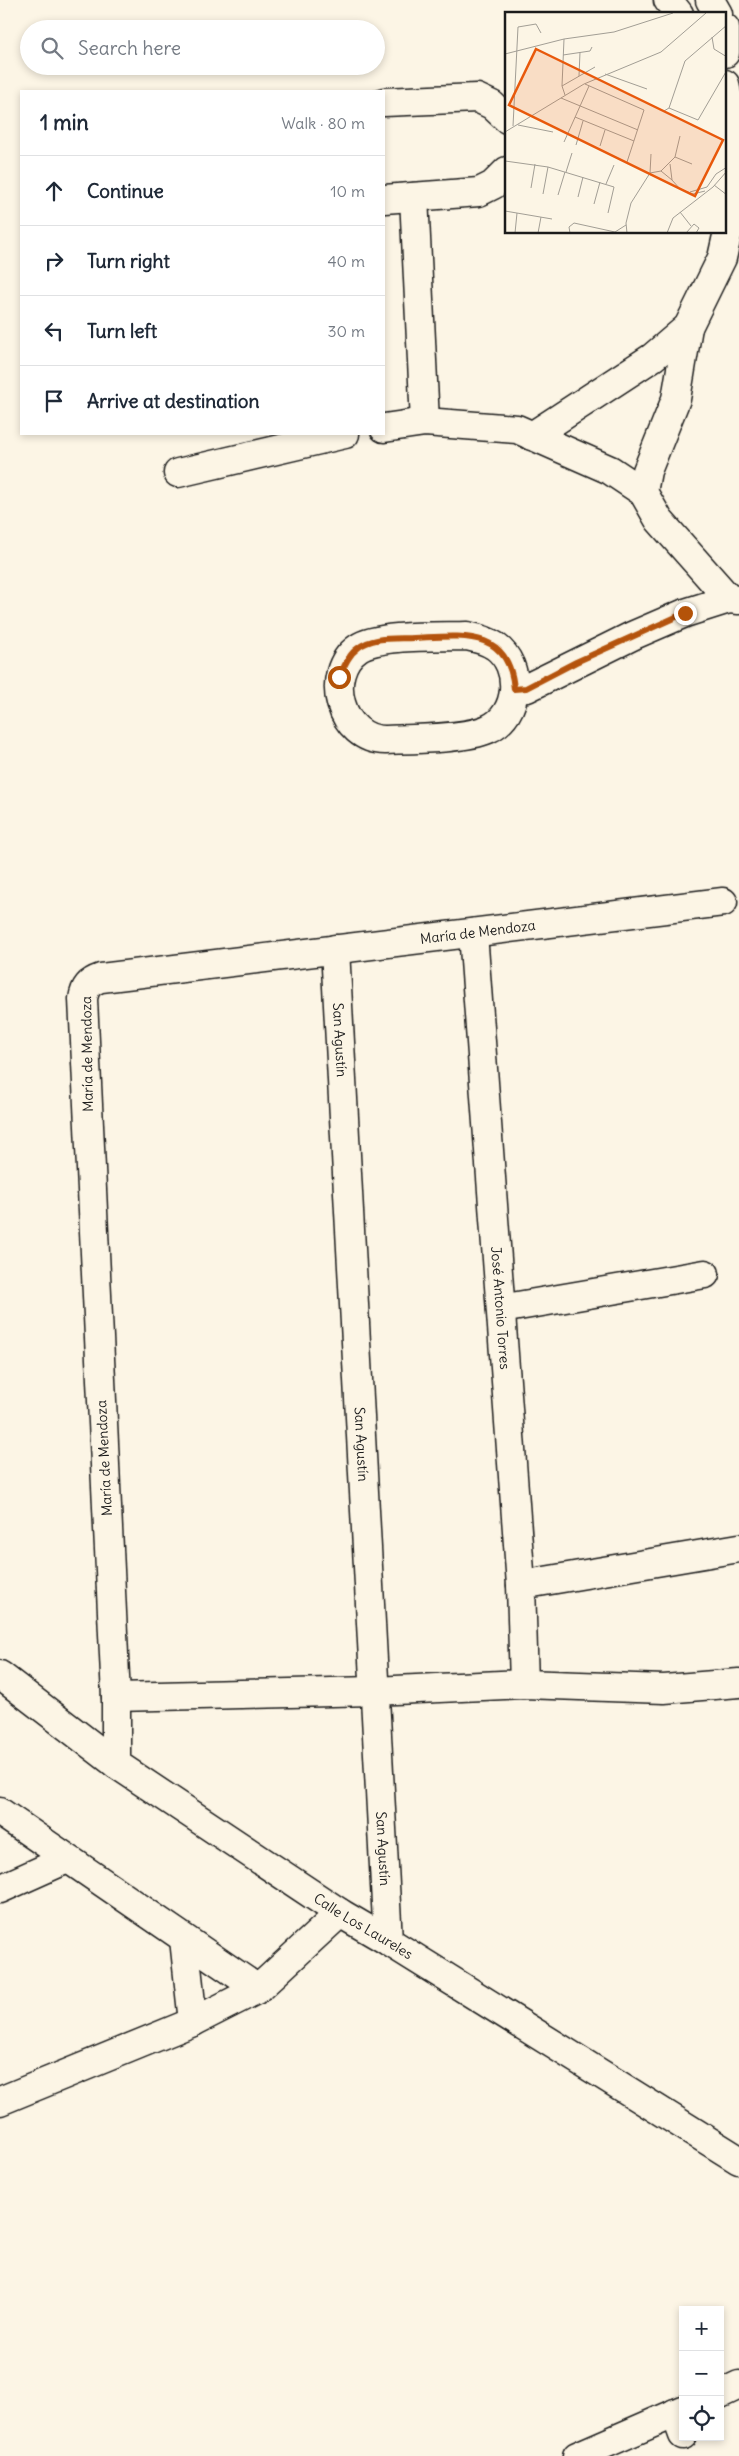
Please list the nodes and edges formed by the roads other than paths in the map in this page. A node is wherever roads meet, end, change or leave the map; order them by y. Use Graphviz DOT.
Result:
graph roads {
  1 [pos="668,0"];
  2 [pos="710,0"];
  3 [pos="677,12"];
  4 [pos="717,12"];
  5 [pos="726,89"];
  6 [pos="385,102"];
  7 [pos="505,118"];
  8 [pos="505,172"];
  9 [pos="414,197"];
  10 [pos="385,199"];
  11 [pos="688,326"];
  12 [pos="425,422"];
  13 [pos="385,428"];
  14 [pos="340,435"];
  15 [pos="532,436"];
  16 [pos="178,473"];
  17 [pos="643,492"];
  18 [pos="734,599"];
  19 [pos="514,689"];
  20 [pos="722,902"];
  21 [pos="473,933"];
  22 [pos="335,949"];
  23 [pos="705,1274"];
  24 [pos="501,1309"];
  25 [pos="739,1548"];
  26 [pos="521,1585"];
  27 [pos="0,1675"];
  28 [pos="739,1683"];
  29 [pos="524,1684"];
  30 [pos="374,1691"];
  31 [pos="116,1697"];
  32 [pos="116,1764"];
  33 [pos="0,1812"];
  34 [pos="67,1858"];
  35 [pos="0,1889"];
  36 [pos="340,1913"];
  37 [pos="184,1939"];
  38 [pos="388,1940"];
  39 [pos="258,1989"];
  40 [pos="193,2022"];
  41 [pos="0,2101"];
  42 [pos="739,2160"];
  43 [pos="739,2385"];
  44 [pos="724,2392"];
  45 [pos="679,2425"];
  46 [pos="686,2441"];
  47 [pos="576,2456"];
  48 [pos="690,2456"];
  1 -- 3 [label="street"];
  2 -- 4 [label="street"];
  5 -- 11 [label="street"];
  6 -- 7 [label="street"];
  8 -- 9 [label="street"];
  9 -- 10 [label="street"];
  9 -- 12 [label="street"];
  11 -- 15 [label="street"];
  11 -- 17 [label="street"];
  12 -- 13 [label="street"];
  12 -- 15 [label="street"];
  14 -- 16 [label="street"];
  15 -- 17 [label="street"];
  17 -- 18 [label="street"];
  18 -- 19 [label="street"];
  19 -- 19 [label="street"];
  20 -- 21 [label="street, María de Mendoza"];
  21 -- 22 [label="street, María de Mendoza"];
  21 -- 24 [label="street, José Antonio Torres"];
  22 -- 30 [label="street, San Agustín"];
  22 -- 31 [label="street, María de Mendoza"];
  23 -- 24 [label="street"];
  24 -- 26 [label="street, José Antonio Torres"];
  25 -- 26 [label="street"];
  26 -- 29 [label="street, José Antonio Torres"];
  27 -- 32 [label="street, Calle Los Laureles"];
  28 -- 29 [label="street"];
  29 -- 30 [label="street"];
  30 -- 31 [label="street"];
  30 -- 38 [label="street, San Agustín"];
  31 -- 32 [label="street, María de Mendoza"];
  32 -- 36 [label="street, Calle Los Laureles"];
  33 -- 34 [label="street"];
  34 -- 35 [label="street"];
  34 -- 37 [label="street"];
  36 -- 38 [label="street, Calle Los Laureles"];
  36 -- 39 [label="street"];
  37 -- 39 [label="street"];
  37 -- 40 [label="street"];
  38 -- 42 [label="street, Calle Los Laureles"];
  39 -- 40 [label="street"];
  40 -- 41 [label="street"];
  43 -- 44 [label="street"];
  45 -- 47 [label="street"];
  46 -- 48 [label="street"];
}
